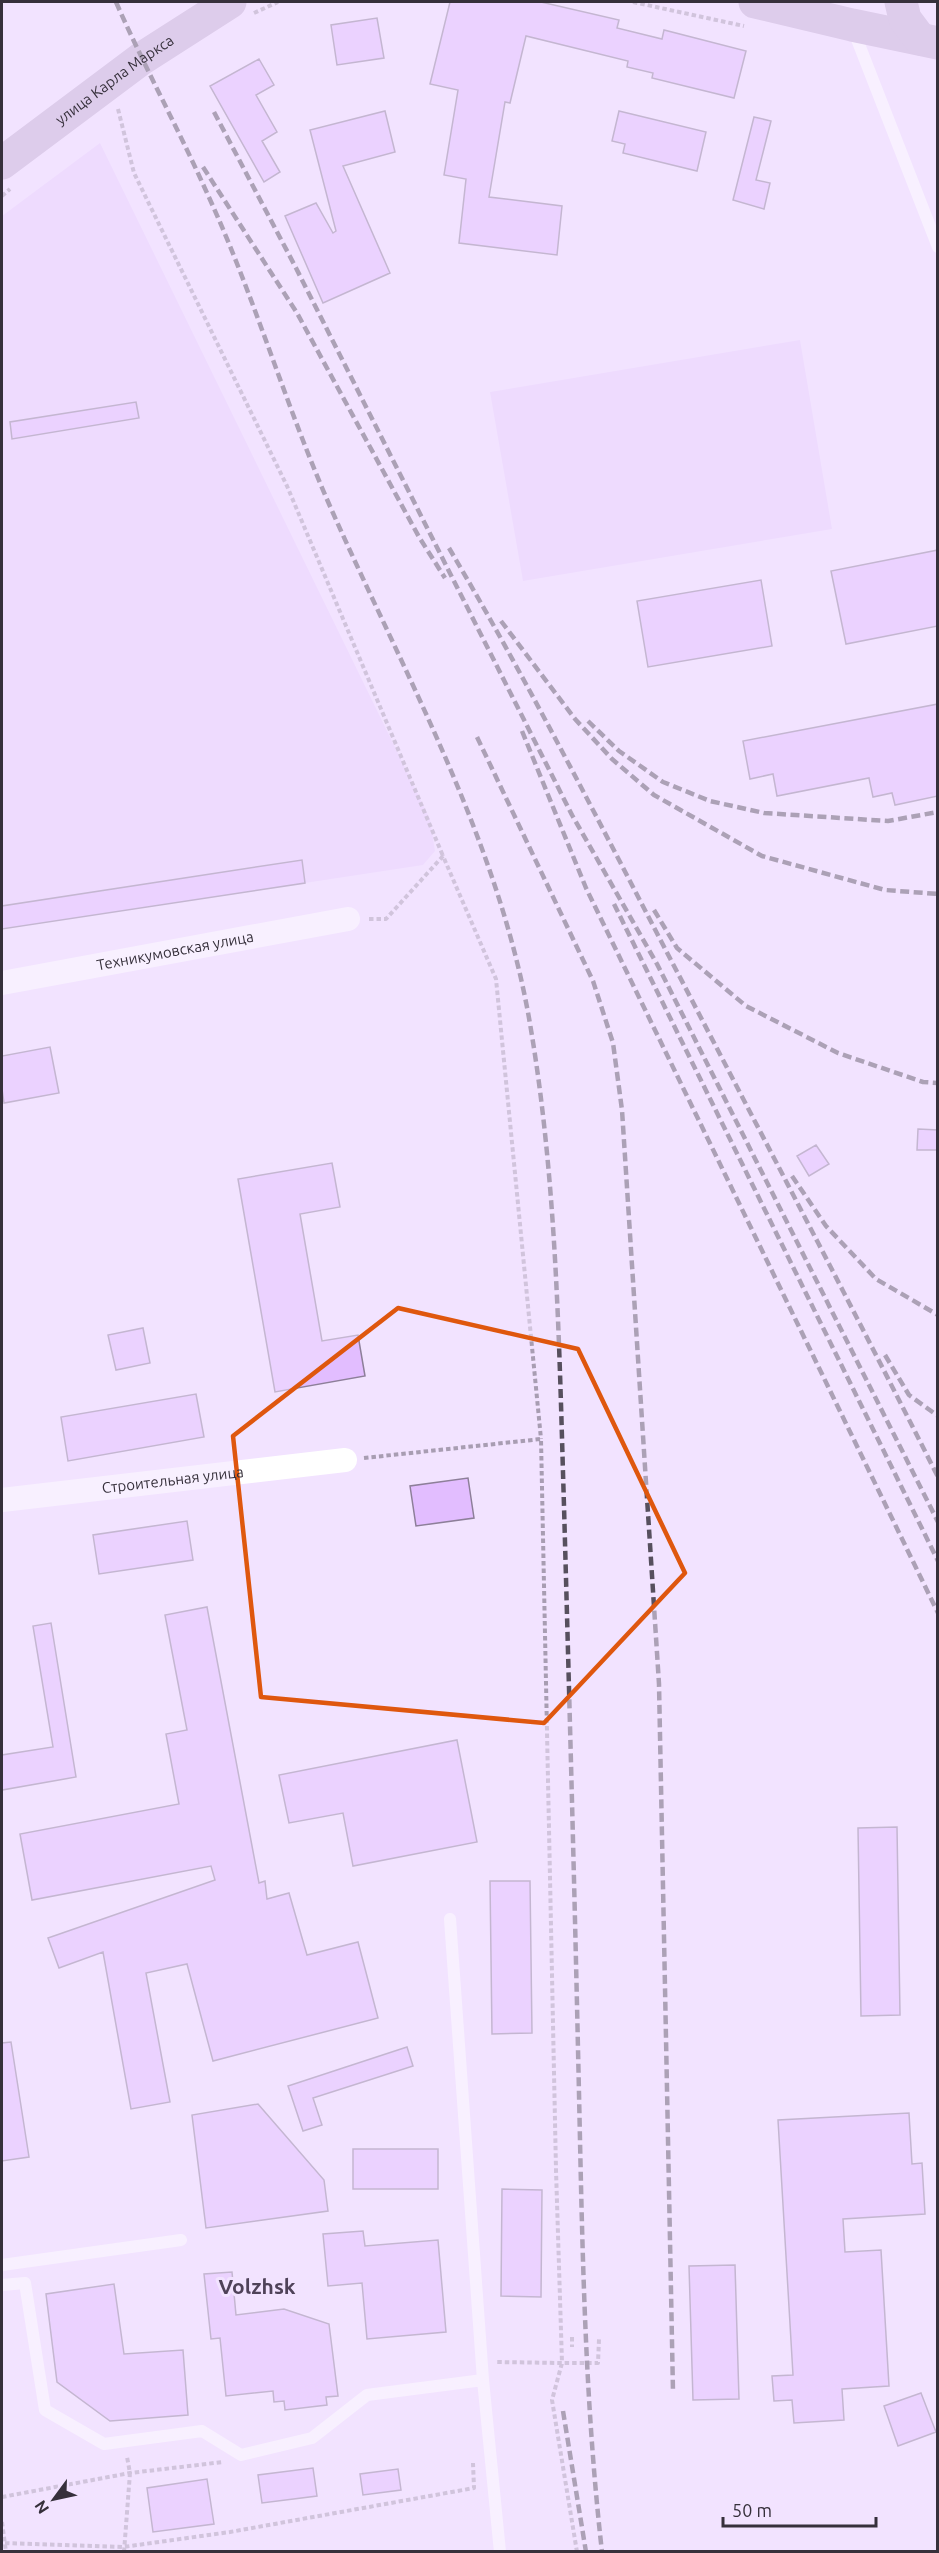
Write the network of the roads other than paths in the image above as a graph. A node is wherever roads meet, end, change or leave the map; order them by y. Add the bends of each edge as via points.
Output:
1 (230, 2) edge
2 (755, 2) edge
3 (880, 2) edge
4 (902, 2) edge
5 (847, 13) edge
6 (929, 41) edge
7 (2, 163) edge
8 (938, 247) edge
9 (345, 919) road end
10 (2, 982) edge
11 (345, 1460) road end
12 (2, 1500) edge
13 (450, 1919) dead end
14 (180, 2240) dead end
15 (2, 2265) edge
16 (2, 2285) edge
17 (483, 2380) junction
18 (500, 2552) edge

1 - 7 main road, улица Карла Маркса via 141,58
2 - 5 main road
3 - 5 main road
4 - 6 main road via 905,19
5 - 6 main road
5 - 8 lane
9 - 10 street, Техникумовская улица
11 - 12 street, Строительная улица
13 - 17 lane
14 - 15 lane
16 - 17 lane via 25,2283 45,2410 104,2444 202,2431 241,2455 312,2438 367,2395
17 - 18 lane

